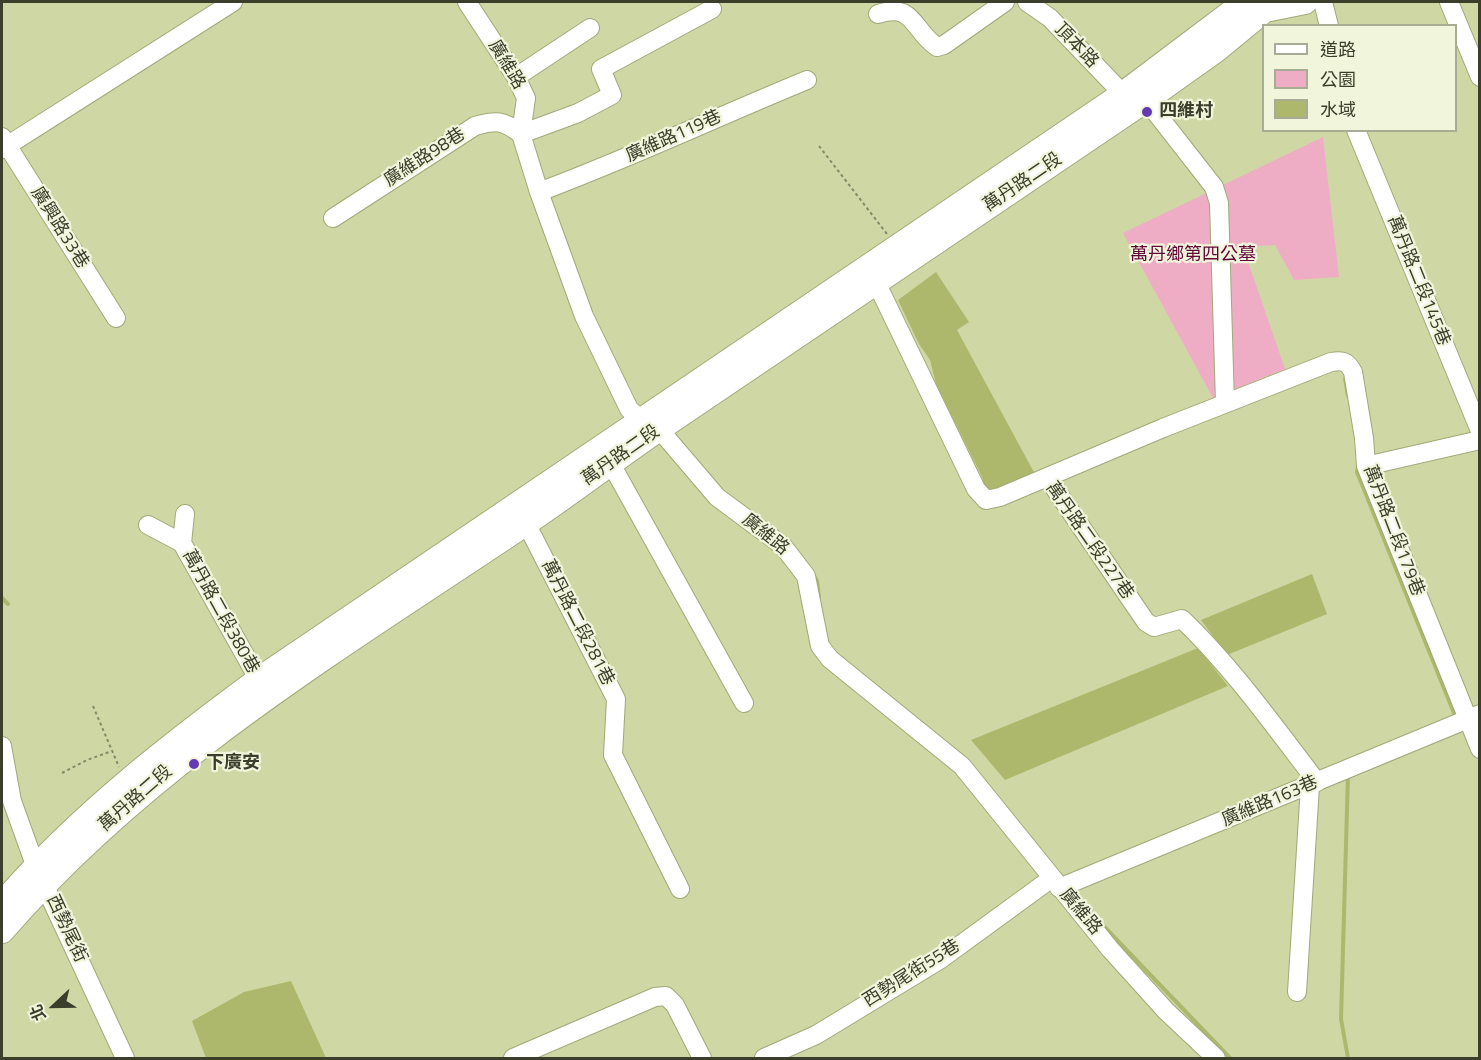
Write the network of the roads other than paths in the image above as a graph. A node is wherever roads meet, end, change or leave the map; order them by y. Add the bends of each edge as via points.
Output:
1 (233, 2) edge
2 (467, 2) edge
3 (1005, 2) edge
4 (1028, 2) edge
5 (1305, 2) edge
6 (1323, 2) edge
7 (1449, 2) edge
8 (1256, 4) edge
9 (712, 9) dead end
10 (878, 14) dead end
11 (1328, 24) edge
12 (590, 28) dead end
13 (516, 77) junction
14 (1479, 77) edge
15 (807, 80) dead end
16 (1135, 97) junction
17 (1357, 132) edge
18 (521, 134) junction
19 (3, 144) edge
20 (539, 192) junction
21 (333, 218) dead end
22 (876, 282) junction
23 (116, 318) dead end
24 (1225, 404) junction
25 (650, 425) junction
26 (1479, 430) edge
27 (1479, 440) edge
28 (607, 455) junction
29 (1366, 466) junction
30 (1047, 477) junction
31 (185, 514) dead end
32 (526, 524) junction
33 (148, 525) dead end
34 (182, 543) junction
35 (264, 688) junction
36 (744, 702) dead end
37 (1473, 717) edge
38 (2, 746) edge
39 (1479, 749) edge
40 (1313, 784) junction
41 (7, 804) edge
42 (39, 874) junction
43 (1056, 883) junction
44 (680, 889) dead end
45 (2, 904) edge
46 (2, 931) edge
47 (1297, 992) dead end
48 (125, 1059) edge
49 (513, 1059) edge
50 (702, 1059) edge
51 (764, 1059) edge
52 (1216, 1059) edge

1 - 19 street
2 - 13 street, 廣維路
3 - 10 street via 937,47 905,12 893,9
4 - 16 street, 頂本路
5 - 8 main road, 萬丹路二段
6 - 11 street
7 - 14 street
8 - 16 main road, 萬丹路二段 via 1215,51
9 - 18 street via 601,69 612,95 578,113
12 - 13 street
13 - 18 street, 廣維路 via 526,98
15 - 20 street, 廣維路119巷
16 - 22 main road, 萬丹路二段
16 - 24 street via 1214,188 1219,203
16 - 25 main road, 萬丹路二段 via 897,246
17 - 26 street, 萬丹路二段145巷
18 - 20 street, 廣維路
18 - 21 street, 廣維路98巷 via 494,121 475,126
19 - 23 street, 廣興路33巷
20 - 25 street, 廣維路 via 589,326 628,409
22 - 25 main road, 萬丹路二段
22 - 30 street, 萬丹路二段227巷 via 976,489 986,500
24 - 29 street, 萬丹路二段179巷 via 1331,362 1348,363 1353,372
24 - 30 street, 萬丹路二段179巷
25 - 28 main road, 萬丹路二段
25 - 43 street, 廣維路 via 717,497 783,546 795,560 806,576 820,646 830,659 962,766
27 - 29 street
28 - 32 main road, 萬丹路二段
28 - 35 main road, 萬丹路二段
28 - 36 street
29 - 37 street, 萬丹路二段179巷
30 - 40 street, 萬丹路二段227巷 via 1146,622 1154,627 1182,619 1202,638 1261,708
31 - 34 street
32 - 35 main road, 萬丹路二段
32 - 44 street, 萬丹路二段281巷 via 615,699 613,755
33 - 34 street
34 - 35 street, 萬丹路二段380巷
35 - 42 main road, 萬丹路二段
35 - 42 main road, 萬丹路二段 via 170,744 126,783
37 - 39 street, 萬丹路二段179巷
37 - 40 street, 廣維路163巷
38 - 41 street, 西勢尾街
40 - 43 street, 廣維路163巷
40 - 47 street
41 - 42 street, 西勢尾街
42 - 45 main road, 萬丹路二段
42 - 46 main road, 萬丹路二段
42 - 48 street, 西勢尾街
43 - 51 street, 西勢尾街55巷 via 816,1035
43 - 52 street, 廣維路 via 1166,1011
49 - 50 street via 655,997 666,996 675,1005

